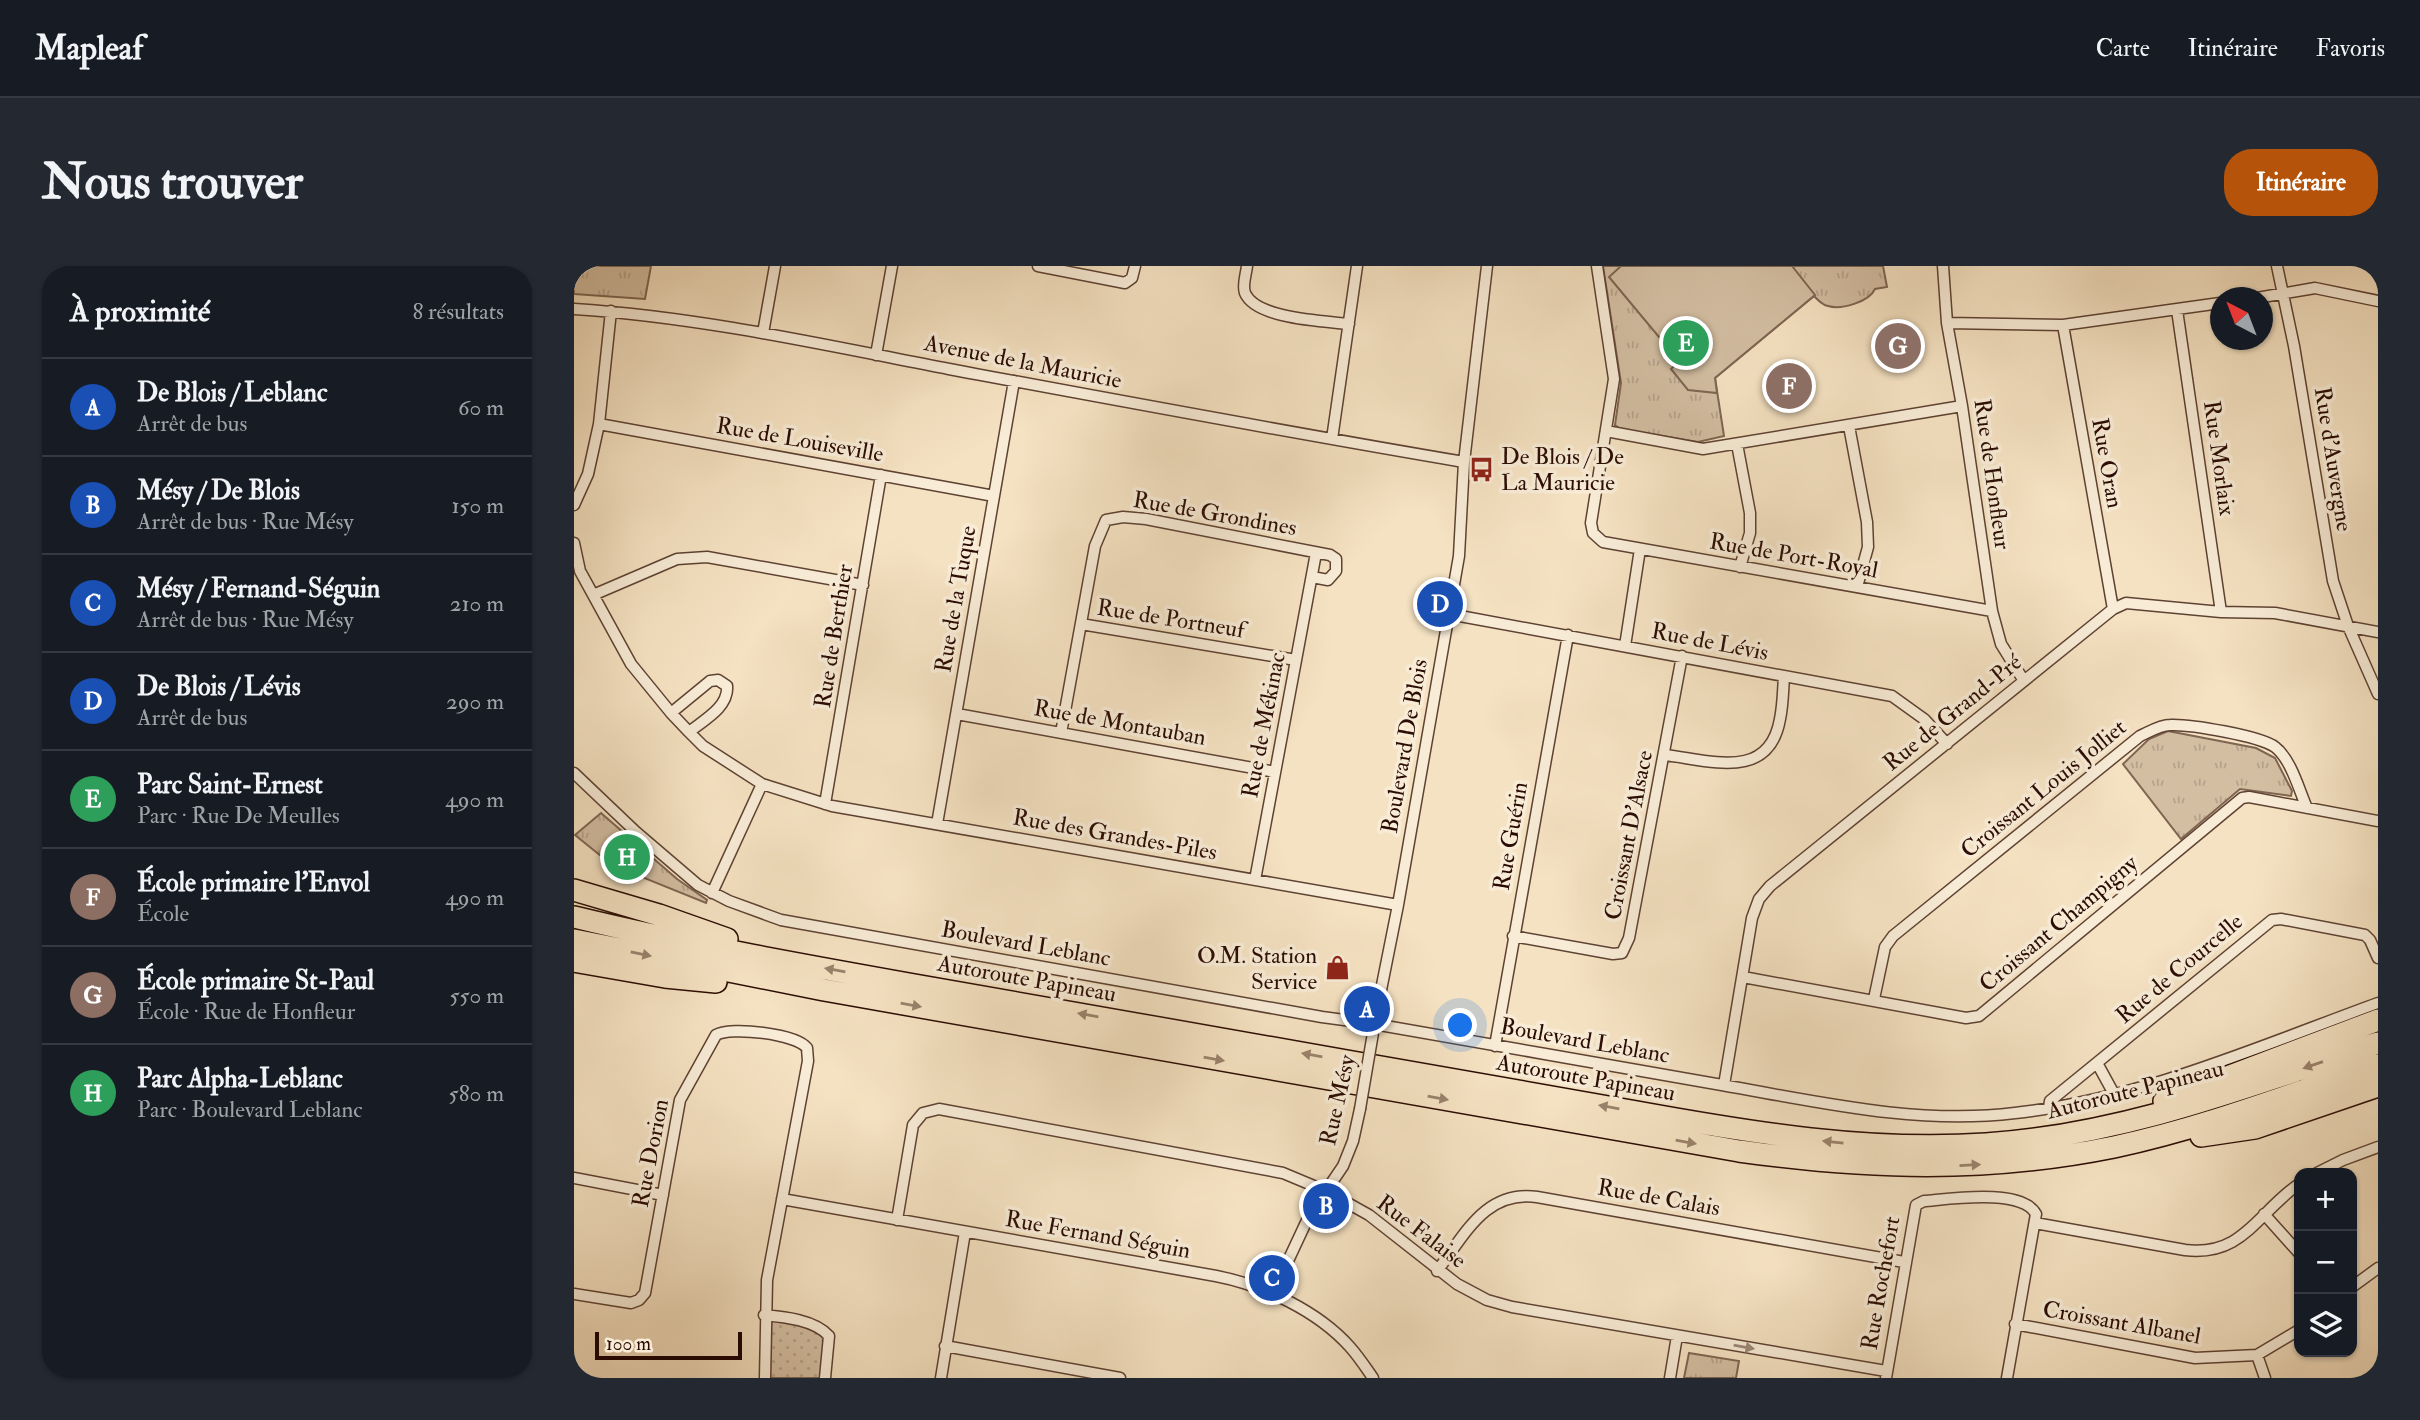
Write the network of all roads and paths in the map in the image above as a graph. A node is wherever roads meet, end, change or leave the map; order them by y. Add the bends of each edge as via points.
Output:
1 (775, 266) edge
2 (892, 266) edge
3 (1038, 266) edge
4 (1135, 266) edge
5 (1247, 266) edge
6 (1357, 266) edge
7 (1487, 266) edge
8 (1597, 266) edge
9 (1943, 266) edge
10 (2277, 266) edge
11 (2282, 294) junction
12 (2273, 295) edge
13 (2378, 301) edge
14 (2210, 305) edge
15 (574, 309) edge
16 (2177, 310) junction
17 (611, 311) junction
18 (1947, 323) junction
19 (1349, 324) junction
20 (2063, 326) junction
21 (763, 333) junction
22 (876, 355) junction
23 (1014, 381) junction
24 (1962, 405) junction
25 (599, 424) junction
26 (1849, 426) junction
27 (1606, 431) junction
28 (1332, 439) junction
29 (1737, 444) junction
30 (1464, 462) junction
31 (881, 475) junction
32 (994, 496) junction
33 (574, 505) edge
34 (574, 543) edge
35 (1640, 549) junction
36 (1316, 552) junction
37 (1741, 567) junction
38 (1312, 578) junction
39 (863, 585) junction
40 (1857, 587) junction
41 (593, 595) junction
42 (2113, 609) junction
43 (1992, 611) junction
44 (2221, 612) junction
45 (1449, 614) junction
46 (1081, 624) junction
47 (2348, 626) junction
48 (2378, 632) edge
49 (1568, 635) junction
50 (1625, 646) junction
51 (1682, 656) junction
52 (1296, 660) junction
53 (1784, 676) junction
54 (2024, 681) junction
55 (2378, 694) edge
56 (671, 713) junction
57 (957, 714) junction
58 (689, 732) junction
59 (1061, 733) junction
60 (1947, 744) junction
61 (1665, 755) junction
62 (574, 772) edge
63 (1275, 772) junction
64 (762, 784) junction
65 (825, 804) junction
66 (2307, 808) junction
67 (2378, 821) edge
68 (937, 824) junction
69 (1255, 880) junction
70 (574, 890) edge
71 (712, 893) junction
72 (1398, 905) junction
73 (574, 917) edge
74 (1513, 936) junction
75 (574, 940) edge
76 (2375, 942) edge
77 (2378, 958) edge
78 (574, 961) edge
79 (799, 964) junction
80 (1743, 977) junction
81 (844, 993) junction
82 (1874, 999) junction
83 (2378, 1003) edge
84 (2378, 1020) edge
85 (1373, 1028) junction
86 (2378, 1043) edge
87 (1495, 1045) junction
88 (2097, 1063) junction
89 (2378, 1065) edge
90 (1724, 1086) junction
91 (2378, 1086) edge
92 (2114, 1094) junction
93 (2049, 1108) junction
94 (2095, 1140) junction
95 (2378, 1147) edge
96 (2327, 1168) edge
97 (574, 1178) edge
98 (2294, 1188) edge
99 (1326, 1191) junction
100 (663, 1195) junction
101 (782, 1199) junction
102 (2264, 1214) junction
103 (897, 1220) junction
104 (2035, 1223) junction
105 (965, 1232) junction
106 (2294, 1247) edge
107 (1904, 1262) junction
108 (2378, 1268) edge
109 (1437, 1271) junction
110 (2357, 1283) edge
111 (1273, 1293) junction
112 (574, 1294) edge
113 (764, 1315) junction
114 (2015, 1324) junction
115 (2294, 1333) edge
116 (1677, 1336) junction
117 (945, 1346) junction
118 (2257, 1355) junction
119 (1057, 1366) junction
120 (1886, 1375) edge
121 (765, 1378) edge
122 (825, 1378) edge
123 (941, 1378) edge
124 (1055, 1378) edge
125 (1120, 1378) edge
126 (1373, 1378) edge
127 (1670, 1378) edge
128 (2007, 1378) edge
129 (2265, 1378) edge

1 - 21 street
2 - 22 street
3 - 4 street via 1125,283
5 - 19 street via 1246,296 1258,308
6 - 19 street
7 - 30 street, Boulevard De Blois
8 - 27 street via 1614,379
9 - 18 street, Rue de Honfleur
10 - 11 street, Rue d'Auvergne
11 - 12 street
11 - 13 street via 2315,288
11 - 47 street, Rue d'Auvergne via 2333,581
14 - 16 street
15 - 17 street, Avenue de la Mauricie
16 - 20 street
16 - 44 street, Rue Morlaix
17 - 21 street, Avenue de la Mauricie
17 - 25 street
18 - 20 street
18 - 24 street, Rue de Honfleur
19 - 28 street
20 - 42 street, Rue Oran
21 - 22 street, Avenue de la Mauricie
22 - 23 street, Avenue de la Mauricie
23 - 28 street, Avenue de la Mauricie
23 - 32 street, Rue de la Tuque
24 - 26 street
24 - 43 street, Rue de Honfleur
25 - 31 street, Rue de Louiseville
25 - 33 street via 588,474
26 - 29 street
26 - 40 street via 1867,522 1868,547
27 - 29 street via 1703,449
27 - 35 street, Rue de Port-Royal via 1593,533 1603,542
28 - 30 street, Avenue de la Mauricie
29 - 37 street via 1751,513
30 - 45 street, Boulevard De Blois via 1459,556
31 - 32 street, Rue de Louiseville
31 - 39 street, Rue de Berthier
32 - 57 street, Rue de la Tuque
34 - 41 street, Rue des Grandes-Piles via 580,571
35 - 37 street, Rue de Port-Royal
35 - 50 street
36 - 38 street, Rue de Mékinac
36 - 38 street via 1336,559 1336,571 1328,579
36 - 46 street, Rue de Grondines via 1146,519 1106,520 1095,546
37 - 40 street, Rue de Port-Royal
38 - 52 street, Rue de Mékinac
39 - 41 street via 707,556 677,559
39 - 65 street, Rue de Berthier
40 - 43 street, Rue de Port-Royal
41 - 56 street, Rue des Grandes-Piles via 631,664
42 - 44 street via 2126,603
42 - 54 street, Rue de Grand-Pré
43 - 54 street, Rue de Honfleur via 2001,644
44 - 47 street via 2275,613
45 - 49 street, Rue de Lévis
45 - 72 street, Boulevard De Blois
46 - 52 street, Rue de Portneuf
46 - 59 street
47 - 48 street
47 - 55 street, Rue d'Auvergne
49 - 50 street, Rue de Lévis
49 - 74 street, Rue Guérin
50 - 51 street, Rue de Lévis
51 - 53 street, Rue de Lévis
51 - 61 street, Croissant D'Alsace
52 - 63 street, Rue de Mékinac
53 - 60 street, Rue de Lévis via 1892,696 1924,719
53 - 61 street via 1780,721 1774,740 1762,754 1735,764
54 - 60 street, Rue de Grand-Pré
56 - 58 street, Rue des Grandes-Piles
56 - 58 street via 710,681 727,686 720,707
57 - 59 street, Rue de Montauban
57 - 68 street, Rue de la Tuque
58 - 64 street, Rue des Grandes-Piles
59 - 63 street, Rue de Montauban
60 - 80 street, Rue de Grand-Pré via 1770,886 1752,918
61 - 74 street, Croissant D'Alsace via 1629,939 1622,953
62 - 71 street, Boulevard Leblanc via 636,832
63 - 69 street, Rue de Mékinac
64 - 65 street, Rue des Grandes-Piles
64 - 71 street
65 - 68 street, Rue des Grandes-Piles
66 - 67 street, Croissant Champigny
66 - 82 street, Croissant Champigny via 2242,799 1979,1016 1966,1018
66 - 82 street, Croissant Louis Jolliet via 2276,747 2196,726 2167,724 2140,736 1893,936 1885,947
68 - 69 street, Rue des Grandes-Piles
69 - 72 street, Rue des Grandes-Piles
70 - 79 highway
71 - 85 street, Boulevard Leblanc via 765,915 813,926
72 - 85 street, Boulevard De Blois
73 - 79 highway, Autoroute Papineau
74 - 87 street, Rue Guérin
75 -> 81 highway, Autoroute Papineau
76 - 77 street, Rue de Courcelle
76 - 88 street, Rue de Courcelle via 2361,933 2272,920
78 - 81 highway via 665,977
94 -> 79 highway, Autoroute Papineau via 1942,1146 1794,1138
80 - 82 street, Croissant Champigny
80 - 90 street, Rue de Grand-Pré
81 -> 94 highway, Autoroute Papineau via 1803,1160 1881,1166 1975,1165 2037,1159
83 - 92 street, Boulevard Leblanc via 2175,1077
84 - 94 highway via 2234,1073
85 - 87 street, Boulevard Leblanc
85 - 99 street, Rue Mésy, bridge via 1347,1156
86 -> 94 highway, Autoroute Papineau
87 - 90 street, Boulevard Leblanc
88 - 92 street
88 - 93 street, Rue de Courcelle via 2050,1101
89 - 94 highway, Autoroute Papineau via 2208,1122
90 - 93 street, Boulevard Leblanc via 1914,1115 1980,1116
91 - 94 highway via 2255,1128
92 - 93 street, Boulevard Leblanc
95 - 96 street
97 - 100 street
98 - 102 street
99 - 103 street, Rue Falaise via 1264,1168 934,1109 913,1125
99 - 109 street, Rue Falaise via 1379,1222
99 - 111 street, Rue Mésy via 1309,1216
100 - 101 street, Rue Dorion via 683,1093 713,1040 720,1032 732,1030 793,1039 807,1048
100 - 112 street, Rue Dorion via 642,1297 626,1303
101 - 103 street, Rue Fernand Séguin
101 - 113 street
102 - 104 street via 2236,1241 2204,1252
102 - 106 street
103 - 105 street, Rue Fernand Séguin
104 - 107 street, Rue Rochefort via 2031,1207 1998,1198 1922,1201 1914,1208
104 - 114 street
105 - 111 street, Rue Fernand Séguin via 1216,1276
105 - 117 street
107 - 109 street, Rue de Calais via 1520,1196 1488,1208
107 - 120 street, Rue Rochefort
108 - 110 street
109 - 116 street, Rue Falaise via 1468,1291 1512,1307
111 - 126 street, Rue Fernand Séguin via 1350,1346
113 - 121 street
113 - 122 street via 822,1328 829,1336
114 - 118 street, Croissant Albanel via 2195,1359
114 - 128 street
115 - 118 street, Croissant Albanel
116 -> 120 street, Rue Falaise
116 - 127 street
117 - 119 street
117 - 123 street
118 - 129 street
119 - 124 street
119 - 125 street

